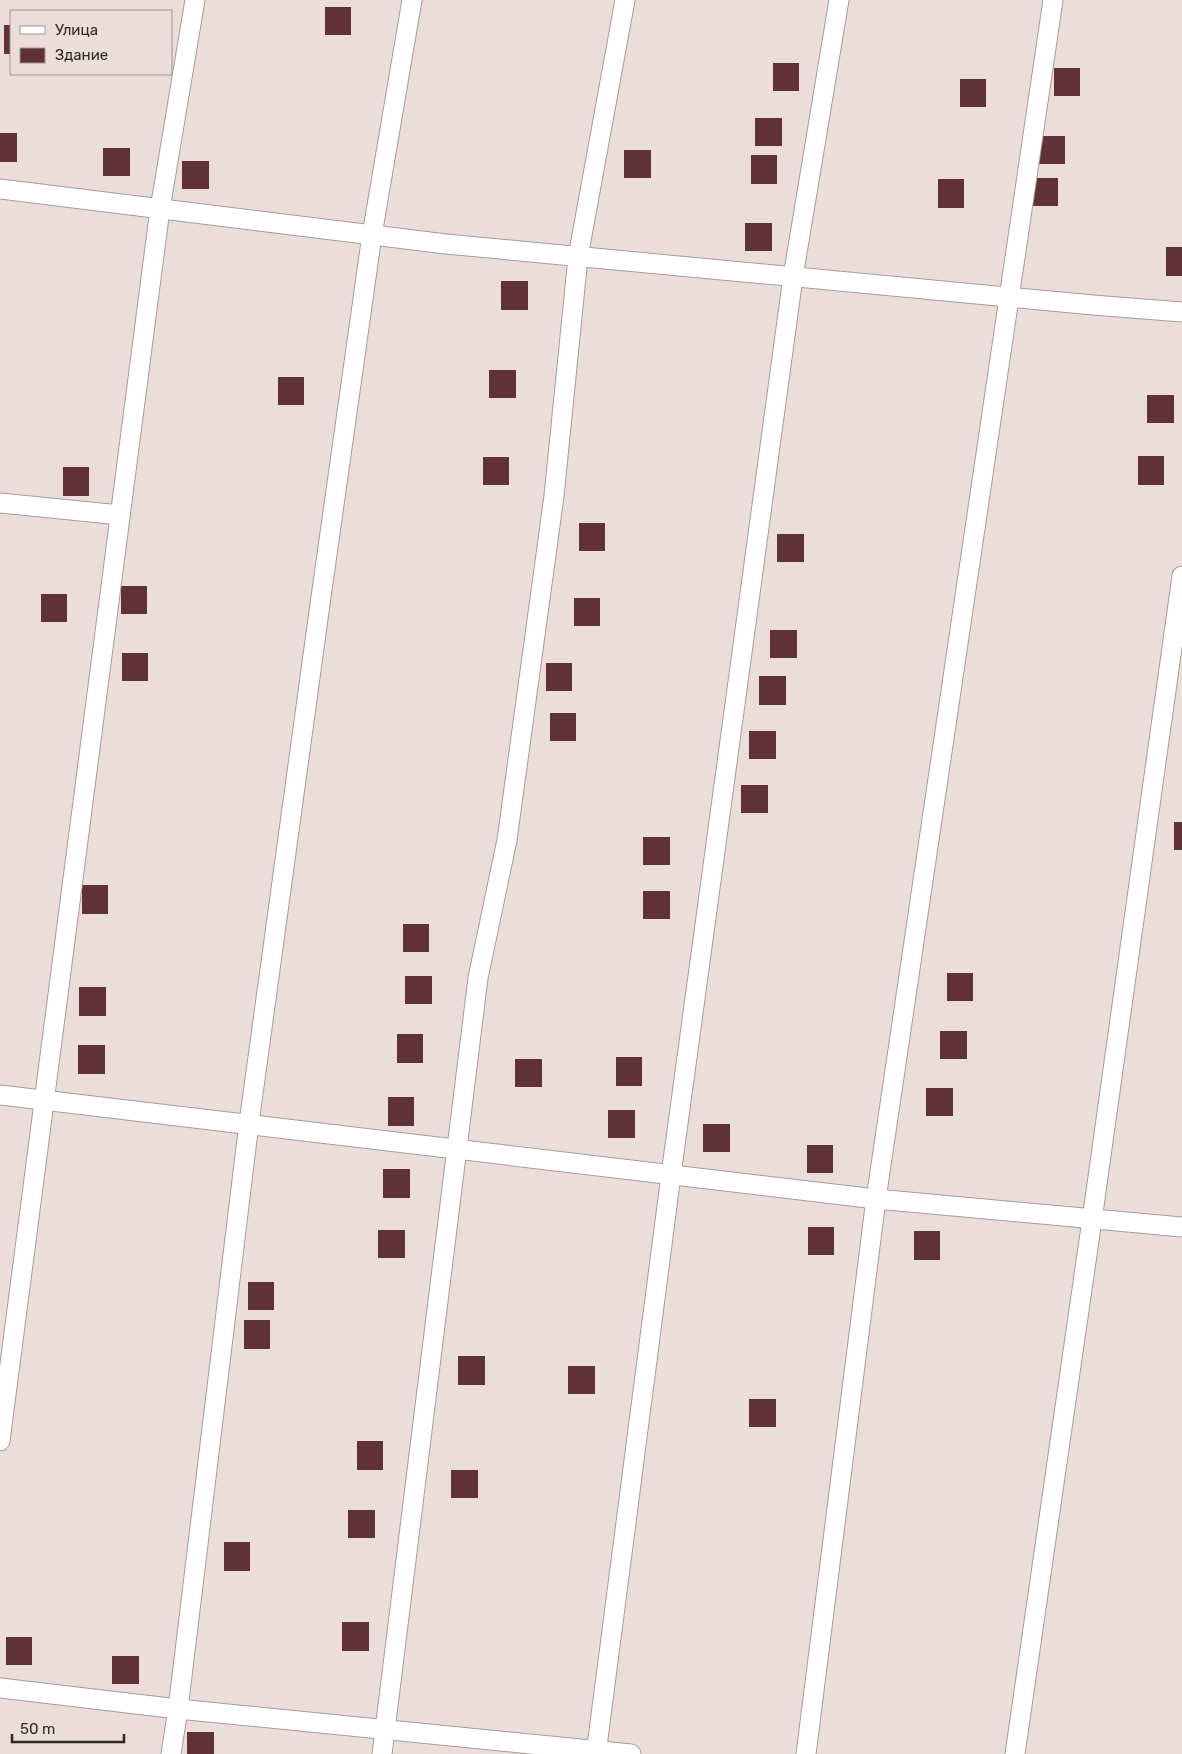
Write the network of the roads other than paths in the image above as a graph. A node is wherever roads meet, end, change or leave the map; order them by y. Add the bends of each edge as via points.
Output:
1 (195, 0) edge
2 (412, 0) edge
3 (625, 0) edge
4 (839, 0) edge
5 (1053, 0) edge
6 (0, 188) edge
7 (160, 208) junction
8 (372, 235) junction
9 (578, 257) junction
10 (793, 277) junction
11 (1009, 297) junction
12 (1182, 312) edge
13 (0, 502) edge
14 (120, 515) junction
15 (1182, 576) edge
16 (0, 1095) edge
17 (45, 1099) junction
18 (249, 1123) junction
19 (457, 1150) junction
20 (671, 1175) junction
21 (876, 1199) junction
22 (1092, 1220) junction
23 (1182, 1227) edge
24 (0, 1441) edge
25 (0, 1688) edge
26 (178, 1709) junction
27 (385, 1730) junction
28 (596, 1752) edge
29 (170, 1754) edge
30 (382, 1754) edge
31 (631, 1754) edge
32 (806, 1754) edge
33 (1015, 1754) edge

1 - 7 street
2 - 8 street
3 - 9 street
4 - 10 street
5 - 11 street
6 - 7 street
7 - 8 street
7 - 14 street
8 - 9 street
8 - 18 street
9 - 10 street
9 - 19 street via 554,496 507,840 478,978
10 - 11 street
10 - 20 street
11 - 12 street
11 - 21 street
13 - 14 street
14 - 17 street
15 - 22 street
16 - 17 street
17 - 18 street
17 - 24 street
18 - 19 street
18 - 26 street
19 - 20 street
19 - 27 street
20 - 21 street
20 - 28 street
21 - 22 street
21 - 32 street
22 - 23 street
22 - 33 street
25 - 26 street
26 - 27 street
26 - 29 street
27 - 28 street
27 - 30 street
28 - 31 street

